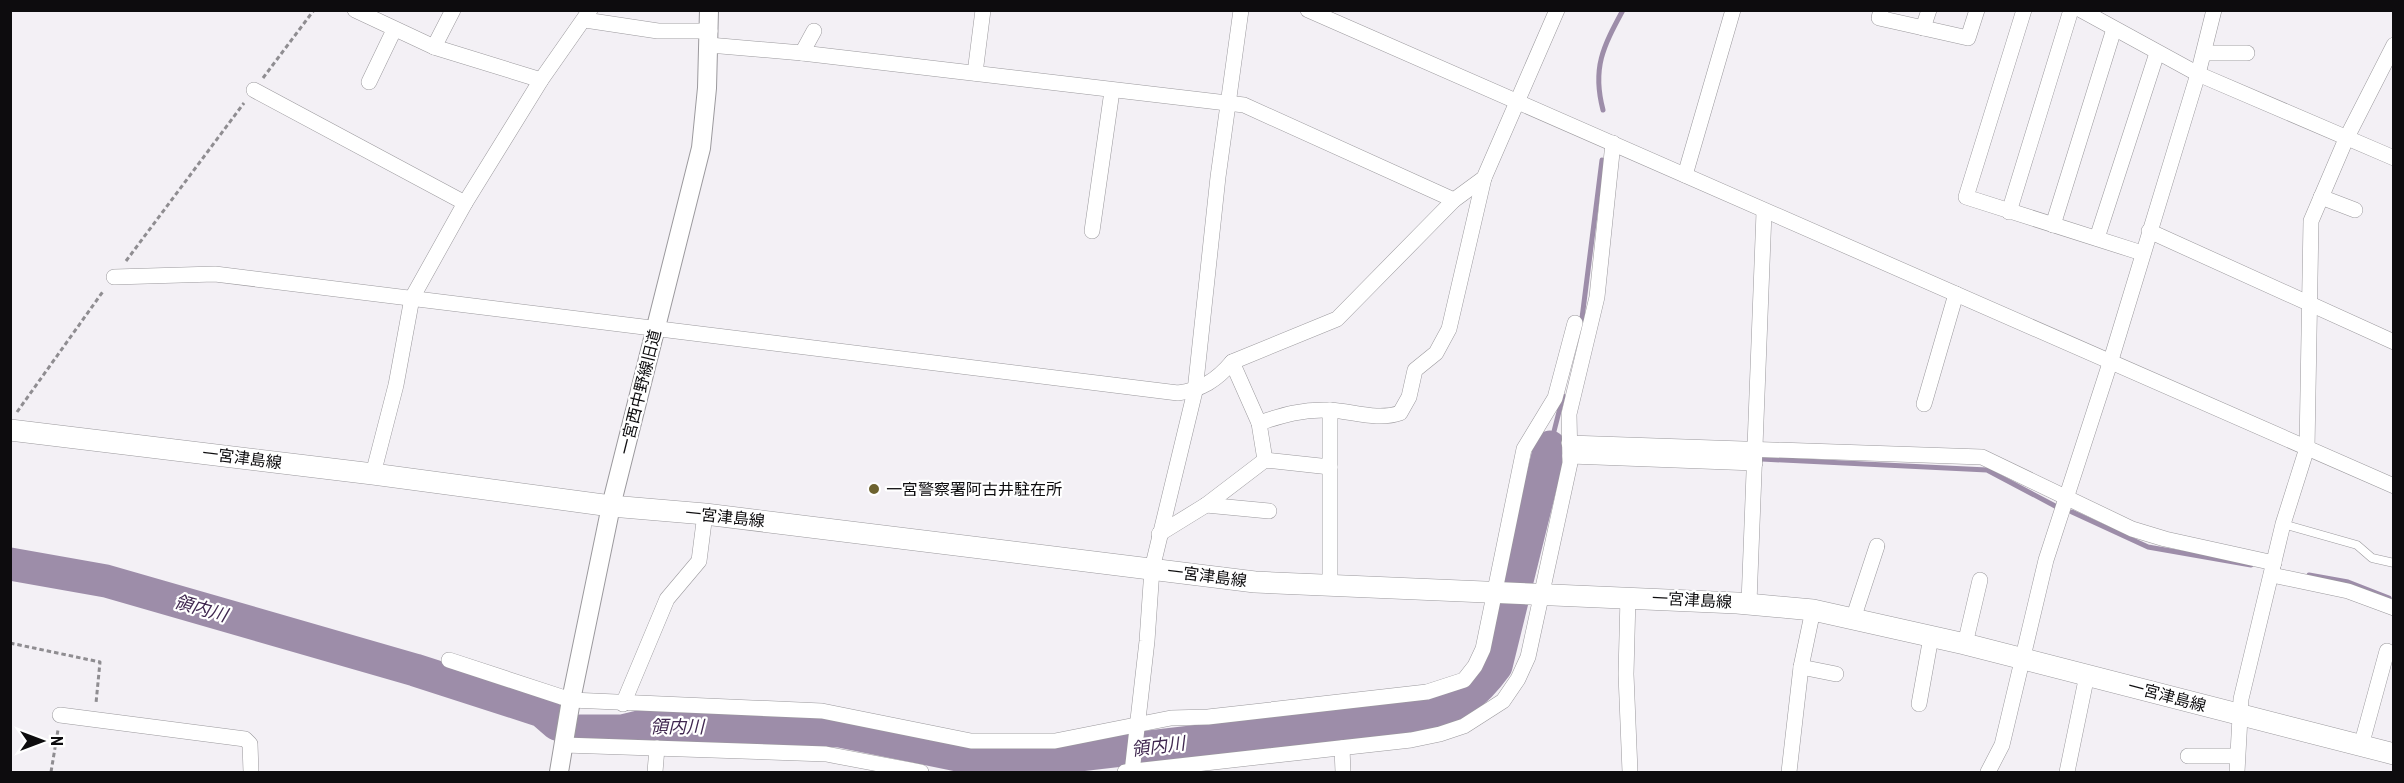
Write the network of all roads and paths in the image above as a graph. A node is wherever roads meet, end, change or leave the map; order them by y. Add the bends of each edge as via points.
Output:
1 (314, 10) edge
2 (355, 10) edge
3 (453, 10) edge
4 (709, 10) edge
5 (983, 10) edge
6 (1241, 10) edge
7 (1308, 10) edge
8 (1557, 10) edge
9 (1733, 10) edge
10 (1881, 10) edge
11 (1929, 10) edge
12 (1977, 10) edge
13 (2024, 10) edge
14 (2071, 10) edge
15 (2081, 10) edge
16 (2214, 10) edge
17 (587, 15) edge
18 (1923, 28) junction
19 (2114, 29) junction
20 (394, 30) junction
21 (814, 31) dead end
22 (709, 38) junction
23 (2394, 45) edge
24 (434, 47) junction
25 (802, 53) junction
26 (2157, 53) junction
27 (2204, 53) junction
28 (2247, 53) dead end
29 (975, 73) junction
30 (2198, 74) junction
31 (541, 80) junction
32 (369, 82) dead end
33 (254, 90) junction
34 (1112, 91) junction
35 (1517, 101) junction
36 (1227, 104) junction
37 (2346, 139) junction
38 (1613, 143) junction
39 (2394, 158) edge
40 (1685, 175) junction
41 (1484, 178) junction
42 (2321, 197) junction
43 (1454, 200) junction
44 (465, 203) junction
45 (2355, 210) dead end
46 (1764, 212) junction
47 (2009, 212) junction
48 (2053, 225) junction
49 (1092, 231) dead end
50 (2149, 231) junction
51 (2097, 237) junction
52 (2142, 253) junction
53 (114, 277) junction
54 (1956, 294) junction
55 (412, 298) junction
56 (2311, 304) junction
57 (1575, 323) dead end
58 (656, 330) junction
59 (2394, 342) edge
60 (2112, 360) junction
61 (1232, 362) junction
62 (1195, 391) junction
63 (1924, 404) dead end
64 (1330, 410) junction
65 (10, 421) edge
66 (1259, 423) junction
67 (10, 430) edge
68 (2307, 448) junction
69 (1569, 449) junction
70 (1755, 456) junction
71 (1265, 460) junction
72 (1330, 467) junction
73 (373, 474) junction
74 (2394, 486) edge
75 (2066, 498) junction
76 (1206, 505) junction
77 (611, 506) junction
78 (1269, 511) dead end
79 (705, 514) junction
80 (2283, 524) junction
81 (1160, 534) junction
82 (1877, 546) dead end
83 (2394, 563) edge
84 (1152, 569) junction
85 (2273, 569) junction
86 (1980, 580) dead end
87 (1330, 585) junction
88 (1495, 592) junction
89 (1542, 595) junction
90 (1628, 597) junction
91 (1749, 603) junction
92 (2394, 608) edge
93 (1813, 610) junction
94 (1853, 619) junction
95 (1931, 637) junction
96 (10, 643) edge
97 (1965, 644) junction
98 (2387, 651) dead end
99 (2021, 659) junction
100 (449, 660) dead end
101 (1802, 667) junction
102 (1836, 674) dead end
103 (2087, 675) junction
104 (571, 700) junction
105 (623, 704) junction
106 (1919, 704) dead end
107 (60, 715) joint
108 (2239, 715) junction
109 (94, 720) junction
110 (1137, 726) junction
111 (564, 745) junction
112 (2361, 746) junction
113 (657, 748) junction
114 (1342, 748) junction
115 (2394, 754) edge
116 (2188, 756) dead end
117 (2237, 756) junction
118 (51, 772) edge
119 (251, 772) edge
120 (559, 772) edge
121 (655, 772) edge
122 (921, 772) edge
123 (1130, 772) edge
124 (1343, 772) edge
125 (1630, 772) edge
126 (1789, 772) edge
127 (1988, 772) edge
128 (2067, 772) edge
129 (2237, 772) edge

1 - 33 path
2 - 20 street
3 - 24 street
4 - 22 street, 一宮西中野線旧道
5 - 29 street
6 - 36 street
7 - 35 street
8 - 35 street
9 - 40 street
10 - 18 street via 1879,18
11 - 18 street
12 - 18 street via 1968,38
13 - 47 street via 1966,197
14 - 47 street
15 - 19 street
16 - 27 street
17 - 22 street
17 - 31 street
19 - 26 street
19 - 48 street
20 - 24 street
20 - 32 street
21 - 25 street
22 - 25 street
22 - 58 street, 一宮西中野線旧道 via 701,148
23 - 37 street
24 - 31 street
25 - 29 street
26 - 30 street
26 - 51 street
27 - 28 street
27 - 30 street
29 - 34 street
30 - 37 street
30 - 50 street
31 - 44 street
33 - 44 street
33 - 53 path
34 - 36 street
34 - 49 street
35 - 38 street
35 - 41 street
36 - 43 street via 1244,105
36 - 62 street
37 - 39 street
37 - 42 street
38 - 40 street
38 - 69 street via 1597,297 1569,414
40 - 46 street
41 - 43 street
41 - 64 street via 1449,329 1436,352 1415,370 1409,397 1400,413 1389,417
42 - 45 street
42 - 56 street via 2311,220
43 - 61 street via 1337,319
44 - 55 street
46 - 54 street
46 - 70 street
47 - 48 street
48 - 51 street
50 - 52 street
50 - 56 street
51 - 52 street
52 - 60 street
53 - 55 street via 215,274
53 - 65 path
54 - 60 street
54 - 63 street
55 - 58 street
55 - 73 street via 396,385
56 - 59 street
56 - 68 street
57 - 88 street via 1554,398 1524,449
58 - 62 street via 1178,393
58 - 77 street, 一宮西中野線旧道
60 - 68 street
60 - 75 street
61 - 62 street via 1221,375
61 - 66 street
62 - 81 street
64 - 66 street via 1299,410
64 - 72 street
66 - 71 street
67 - 73 main road, 一宮津島線
68 - 74 street
68 - 80 street
69 - 70 street
69 - 89 street
70 - 75 street via 1982,456
70 - 91 street
71 - 72 street
71 - 76 street
72 - 87 street
73 - 77 main road, 一宮津島線
75 - 85 street via 2132,529
75 - 99 street
76 - 78 street
76 - 81 street
77 - 79 main road, 一宮津島線
77 - 104 street, 一宮西中野線旧道
79 - 84 main road, 一宮津島線
79 - 105 street via 699,561 667,599
80 - 83 lane via 2357,545 2372,558
80 - 85 street
81 - 84 street
82 - 94 street
84 - 87 main road, 一宮津島線 via 1255,582
84 - 110 street
85 - 92 street
85 - 108 street
86 - 97 street
87 - 88 main road, 一宮津島線
88 - 89 main road, 一宮津島線
88 - 110 street via 1483,649 1464,680 1427,692 1171,718
89 - 90 main road, 一宮津島線
89 - 114 street via 1528,657 1518,679 1503,701 1485,715 1440,734
90 - 91 main road, 一宮津島線
90 - 125 street
91 - 93 main road, 一宮津島線
93 - 94 main road, 一宮津島線
93 - 101 street
94 - 95 main road, 一宮津島線
95 - 97 main road, 一宮津島線
95 - 106 street
96 - 109 path via 100,662
97 - 99 main road, 一宮津島線
98 - 112 street
99 - 103 main road, 一宮津島線
99 - 127 street via 2002,745
100 - 104 street
101 - 102 street
101 - 126 street
103 - 108 main road, 一宮津島線
103 - 128 street
104 - 105 street
104 - 111 street, 一宮西中野線旧道
105 - 110 street via 822,711 971,741 1056,741
107 - 109 street
107 - 118 path
108 - 112 main road, 一宮津島線
108 - 117 street
109 - 119 street via 245,739 250,744
110 - 123 street
111 - 113 street
111 - 120 street, 一宮西中野線旧道
112 - 115 main road, 一宮津島線
113 - 121 street
113 - 122 street via 826,754
114 - 123 street
114 - 124 street
116 - 117 street
117 - 129 street

